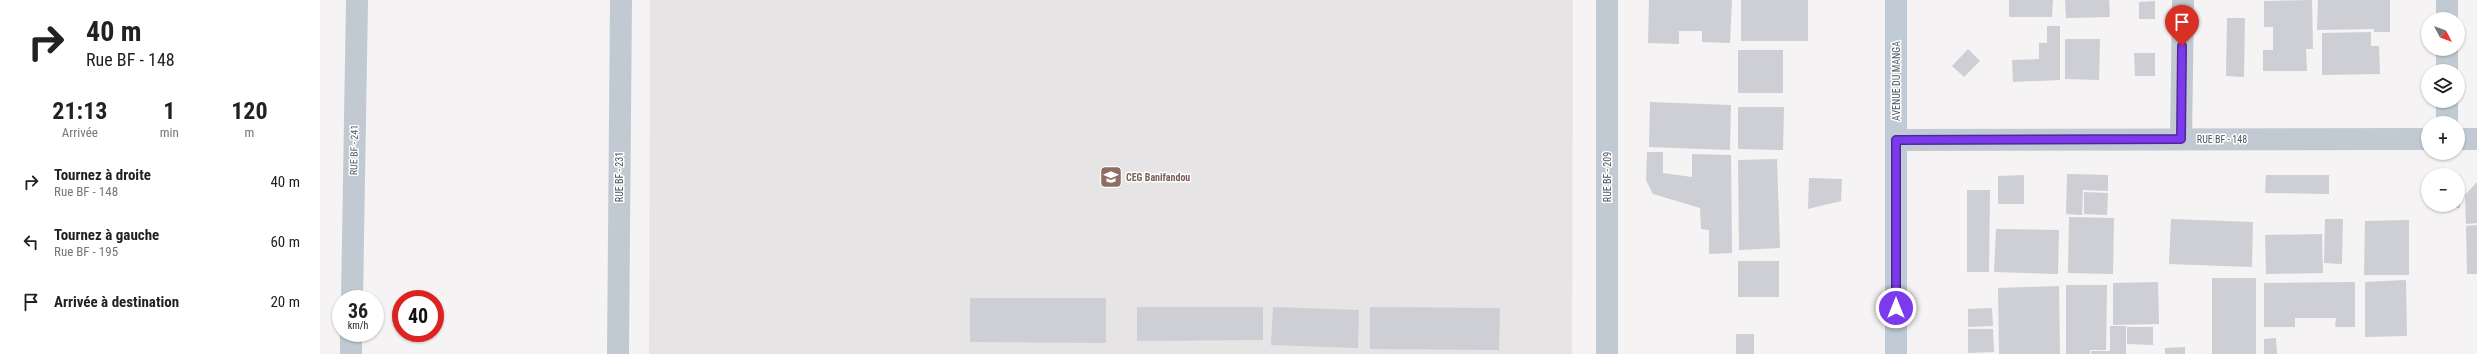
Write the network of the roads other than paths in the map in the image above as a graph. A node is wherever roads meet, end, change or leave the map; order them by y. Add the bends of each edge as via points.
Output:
1 (357, 0) edge
2 (621, 0) edge
3 (1607, 0) edge
4 (1896, 0) edge
5 (2183, 0) edge
6 (2447, 0) edge
7 (2447, 12) edge
8 (2181, 139) junction
9 (2421, 139) edge
10 (2465, 139) edge
11 (1896, 140) junction
12 (2477, 140) edge
13 (352, 290) edge
14 (351, 342) edge
15 (351, 354) edge
16 (618, 354) edge
17 (1606, 354) edge
18 (1896, 354) edge

1 - 13 street, RUE BF - 241
2 - 16 street, RUE BF - 231
3 - 17 street, RUE BF - 209
4 - 11 street, AVENUE DU MANGA
5 - 8 street
6 - 7 street
8 - 9 street, RUE BF - 148
8 - 11 street, RUE BF - 148
10 - 12 street
11 - 18 street, AVENUE DU MANGA
14 - 15 street

